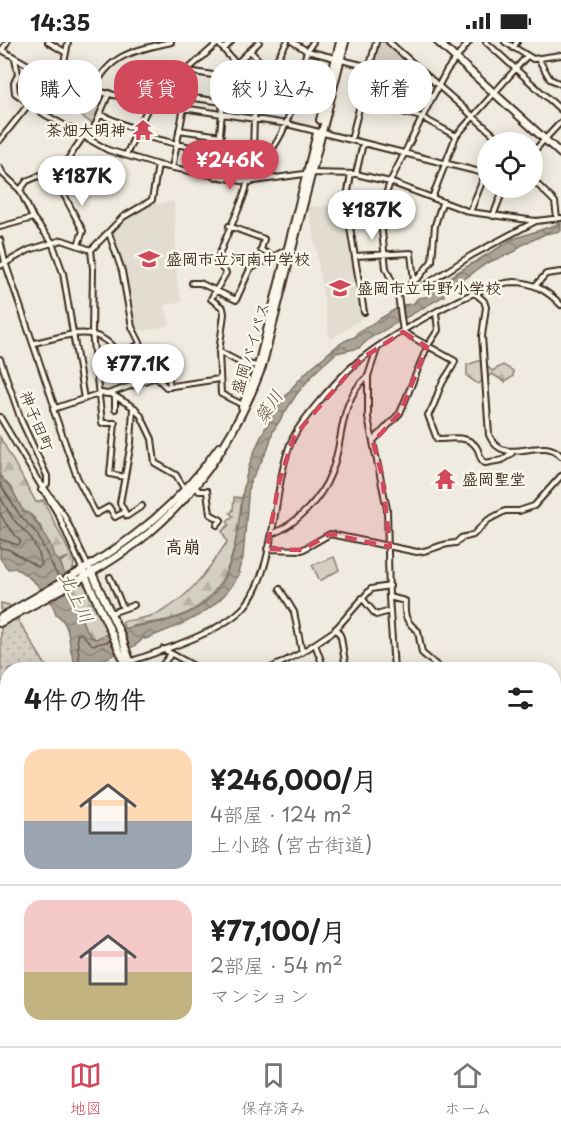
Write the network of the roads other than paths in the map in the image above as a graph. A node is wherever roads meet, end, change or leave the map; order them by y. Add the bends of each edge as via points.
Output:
1 (7, 42) edge
2 (48, 42) edge
3 (68, 42) edge
4 (171, 42) edge
5 (218, 42) edge
6 (231, 42) edge
7 (259, 42) edge
8 (287, 42) edge
9 (293, 42) edge
10 (313, 42) edge
11 (340, 42) edge
12 (345, 42) edge
13 (376, 42) edge
14 (389, 42) edge
15 (438, 42) edge
16 (470, 42) edge
17 (486, 42) edge
18 (505, 42) edge
19 (517, 42) edge
20 (513, 48) junction
21 (224, 49) junction
22 (1, 50) edge
23 (250, 51) junction
24 (307, 51) junction
25 (65, 52) junction
26 (527, 56) junction
27 (561, 56) edge
28 (15, 58) junction
29 (456, 58) junction
30 (338, 59) junction
31 (19, 60) edge
32 (64, 60) edge
33 (233, 60) edge
34 (240, 60) edge
35 (259, 60) edge
36 (276, 60) edge
37 (304, 60) edge
38 (372, 60) edge
39 (539, 60) junction
40 (198, 61) edge
41 (348, 62) edge
42 (336, 65) edge
43 (516, 69) junction
44 (102, 72) edge
45 (18, 74) edge
46 (18, 74) edge
47 (561, 84) edge
48 (439, 85) junction
49 (102, 92) edge
50 (109, 93) junction
51 (494, 93) junction
52 (114, 94) edge
53 (18, 95) edge
54 (433, 96) joint
55 (561, 110) edge
56 (21, 114) edge
57 (44, 114) edge
58 (145, 114) edge
59 (181, 114) edge
60 (222, 114) joint
61 (255, 114) edge
62 (289, 114) edge
63 (323, 114) edge
64 (358, 114) edge
65 (412, 114) edge
66 (101, 115) junction
67 (423, 117) junction
68 (473, 117) junction
69 (254, 119) junction
70 (561, 122) edge
71 (287, 124) junction
72 (179, 130) junction
73 (0, 131) edge
74 (136, 132) junction
75 (319, 132) junction
76 (489, 132) edge
77 (5, 134) junction
78 (221, 136) junction
79 (456, 136) junction
80 (83, 137) junction
81 (545, 139) junction
82 (0, 140) edge
83 (90, 140) junction
84 (351, 140) junction
85 (363, 143) junction
86 (176, 144) junction
87 (406, 153) junction
88 (220, 154) junction
89 (561, 154) edge
90 (126, 155) junction
91 (444, 162) junction
92 (158, 165) junction
93 (0, 168) edge
94 (172, 168) junction
95 (253, 168) junction
96 (51, 170) junction
97 (477, 171) edge
98 (308, 173) junction
99 (353, 174) junction
100 (216, 177) junction
101 (249, 182) junction
102 (390, 182) junction
103 (20, 190) junction
104 (543, 190) edge
105 (477, 195) edge
106 (561, 196) edge
107 (432, 198) junction
108 (500, 198) edge
109 (555, 202) junction
110 (442, 203) junction
111 (470, 212) junction
112 (493, 216) junction
113 (33, 218) junction
114 (559, 218) edge
115 (536, 221) junction
116 (229, 226) junction
117 (0, 227) edge
118 (109, 233) junction
119 (0, 240) edge
120 (52, 242) junction
121 (78, 245) junction
122 (287, 249) junction
123 (91, 250) junction
124 (385, 254) junction
125 (272, 256) junction
126 (355, 256) junction
127 (5, 262) junction
128 (0, 266) edge
129 (561, 272) edge
130 (414, 281) junction
131 (192, 283) dead end
132 (535, 286) junction
133 (408, 287) junction
134 (217, 290) junction
135 (475, 294) junction
136 (398, 298) junction
137 (561, 305) edge
138 (364, 312) dead end
139 (436, 313) junction
140 (403, 332) junction
141 (92, 333) junction
142 (73, 336) junction
143 (34, 343) junction
144 (141, 344) junction
145 (427, 347) junction
146 (377, 348) junction
147 (219, 352) junction
148 (119, 355) junction
149 (0, 359) edge
150 (123, 362) dead end
151 (258, 366) junction
152 (168, 372) dead end
153 (158, 376) junction
154 (368, 376) junction
155 (219, 379) junction
156 (170, 387) junction
157 (101, 393) junction
158 (110, 393) junction
159 (115, 398) junction
160 (84, 399) junction
161 (245, 406) junction
162 (134, 407) junction
163 (55, 408) junction
164 (115, 409) dead end
165 (0, 417) edge
166 (373, 442) junction
167 (512, 453) junction
168 (561, 456) edge
169 (561, 476) edge
170 (125, 477) junction
171 (195, 487) junction
172 (43, 489) junction
173 (186, 490) junction
174 (142, 506) dead end
175 (125, 512) junction
176 (216, 525) dead end
177 (271, 534) junction
178 (390, 547) junction
179 (267, 549) junction
180 (87, 570) junction
181 (76, 576) junction
182 (110, 577) dead end
183 (390, 586) junction
184 (280, 589) dead end
185 (389, 597) junction
186 (362, 598) junction
187 (134, 604) dead end
188 (123, 608) junction
189 (390, 611) junction
190 (110, 615) junction
191 (0, 618) edge
192 (0, 623) edge
193 (336, 628) junction
194 (315, 644) junction
195 (162, 648) junction
196 (302, 652) junction
197 (171, 654) junction
198 (127, 662) edge
199 (129, 662) edge
200 (165, 662) edge
201 (189, 662) edge
202 (283, 662) edge
203 (321, 662) edge
204 (345, 662) edge
205 (394, 662) edge
206 (433, 662) edge

1 - 22 street
2 - 25 street
3 - 25 street
4 - 44 street via 111,62
5 - 21 street
5 - 40 street
6 - 21 street
7 - 23 street
8 - 36 street
9 - 24 street
10 - 24 street
11 - 30 highway, 盛岡バイパス
12 - 30 highway, 盛岡バイパス
13 - 38 street
14 - 48 street
15 - 29 highway
16 - 29 street
17 - 43 street
18 - 20 street
19 - 20 street
20 - 26 street
21 - 33 street
22 - 28 street
23 - 34 street
23 - 35 street
24 - 30 street
24 - 37 street
25 - 32 street
26 - 39 street
26 - 43 street
27 - 39 street
28 - 31 street
28 - 45 street
29 - 48 street
29 - 51 highway
30 - 41 street
30 - 42 highway, 盛岡バイパス
30 - 75 highway, 盛岡バイパス
39 - 47 street via 550,79
43 - 51 street
43 - 55 street
46 - 53 street via 14,83
48 - 54 street
48 - 68 street
49 - 50 street
50 - 52 street
50 - 66 street
51 - 68 street
51 - 81 highway
54 - 67 street
56 - 77 street
57 - 80 street
58 - 74 street
59 - 72 street
60 - 69 street
60 - 78 street
61 - 69 street
62 - 71 street
63 - 75 highway, 盛岡バイパス
64 - 84 street
65 - 67 street
66 - 74 street
66 - 83 street
67 - 79 street
67 - 87 street
68 - 76 street
68 - 79 street
69 - 71 street
69 - 95 street
70 - 81 street
71 - 75 street
71 - 95 street via 267,158
72 - 78 street
72 - 86 street
73 - 77 street
74 - 86 street
74 - 90 street
75 - 84 street
75 - 98 highway, 盛岡バイパス
77 - 82 street
78 - 88 street
79 - 91 street
80 - 83 street
80 - 96 street via 64,165
81 - 89 highway
83 - 90 street
84 - 85 street
85 - 87 street
85 - 99 street
86 - 88 street
86 - 94 street
87 - 91 street
87 - 102 street
88 - 100 street
90 - 92 street
91 - 97 street
91 - 107 street
92 - 94 street
92 - 118 street via 152,200 123,218
93 - 103 street
94 - 100 street
95 - 101 street
96 - 103 street via 27,181
96 - 121 street via 83,231
98 - 99 street
98 - 101 street
98 - 122 highway, 盛岡バイパス
98 - 161 highway, 盛岡バイパス via 262,367
99 - 102 street
99 - 126 street via 346,196
100 - 101 street
101 - 116 street
102 - 107 street
102 - 124 street via 380,213
103 - 113 street
104 - 109 street
105 - 111 street
106 - 109 street
107 - 110 street
108 - 112 street
109 - 114 street
110 - 111 street
110 - 130 street via 435,225 432,261
111 - 112 street
112 - 115 street
113 - 117 street
113 - 120 street
114 - 115 street
115 - 133 street via 419,289
116 - 125 street via 264,238 261,250
116 - 134 street via 217,262 226,273
118 - 123 street
118 - 144 street via 122,271 132,327
119 - 127 street
120 - 121 street via 62,240
120 - 127 street
120 - 142 street via 63,273
121 - 123 street
122 - 125 street
122 - 151 highway, 盛岡バイパス
123 - 141 street
124 - 126 street
124 - 130 street via 411,253
124 - 136 street via 386,268
125 - 134 street via 250,269 236,300
126 - 138 street
127 - 128 street
127 - 143 street
129 - 132 street via 546,274
130 - 133 street
131 - 134 street
132 - 135 street via 502,284
132 - 137 street
133 - 136 street
134 - 147 street via 211,299 223,308 224,314
135 - 139 street
135 - 167 street via 486,307 482,336 489,435 492,442
136 - 140 street
139 - 140 street
139 - 145 street via 438,330
140 - 145 street
140 - 146 street
141 - 142 street
141 - 148 street via 110,341
141 - 157 street
142 - 143 street
142 - 160 street
143 - 163 street
144 - 148 street
144 - 153 street
145 - 166 street via 400,413
145 - 167 street via 455,361 428,415 437,439 468,439 485,463 502,460
146 - 154 street
146 - 177 street via 343,378 294,436 279,482
147 - 151 street
147 - 155 street
148 - 150 street
149 - 172 street, 神子田町 via 21,420 47,476
151 - 161 highway, 盛岡バイパス
152 - 156 street
153 - 156 street
153 - 158 street
154 - 166 street via 368,418
154 - 177 street via 353,393 338,435 332,472 321,493 285,529
155 - 156 street
155 - 161 street via 221,394
157 - 158 street
157 - 160 street
157 - 170 street via 102,423 115,423 110,474
158 - 159 street
159 - 162 street
159 - 164 street
160 - 163 street
161 - 171 highway, 盛岡バイパス via 231,437
161 - 173 highway, 盛岡バイパス
162 - 170 street
162 - 173 street via 149,432 155,463 176,475
163 - 175 street via 77,477 96,514 109,507 115,517
165 - 172 street
166 - 178 street via 382,476
167 - 168 street via 542,448 555,450
169 - 178 street via 534,507 505,511 456,543 438,544 427,552
170 - 175 street via 120,502
171 - 176 street via 207,491 210,514 221,520
171 - 180 highway, 盛岡バイパス via 139,540
172 - 180 street
172 - 180 street via 64,515
173 - 180 highway, 盛岡バイパス via 134,538
174 - 175 street via 127,516
177 - 179 street
178 - 179 street via 330,534 302,550
178 - 183 street
179 - 195 street via 253,594 240,611 207,633
180 - 181 highway, 盛岡バイパス
180 - 190 highway
181 - 191 highway, 盛岡バイパス
181 - 192 highway, 盛岡バイパス
182 - 188 street
183 - 185 street
183 - 186 street via 371,589
184 - 196 street via 294,612
185 - 189 street
185 - 206 street via 405,601 407,622 418,631 422,653
186 - 189 street via 376,615
186 - 193 street
187 - 188 street
188 - 190 street
189 - 205 street
190 - 198 highway
193 - 194 street
193 - 204 street
194 - 196 street
194 - 203 street
195 - 197 street
195 - 199 street
196 - 202 street
197 - 200 street
197 - 201 street

